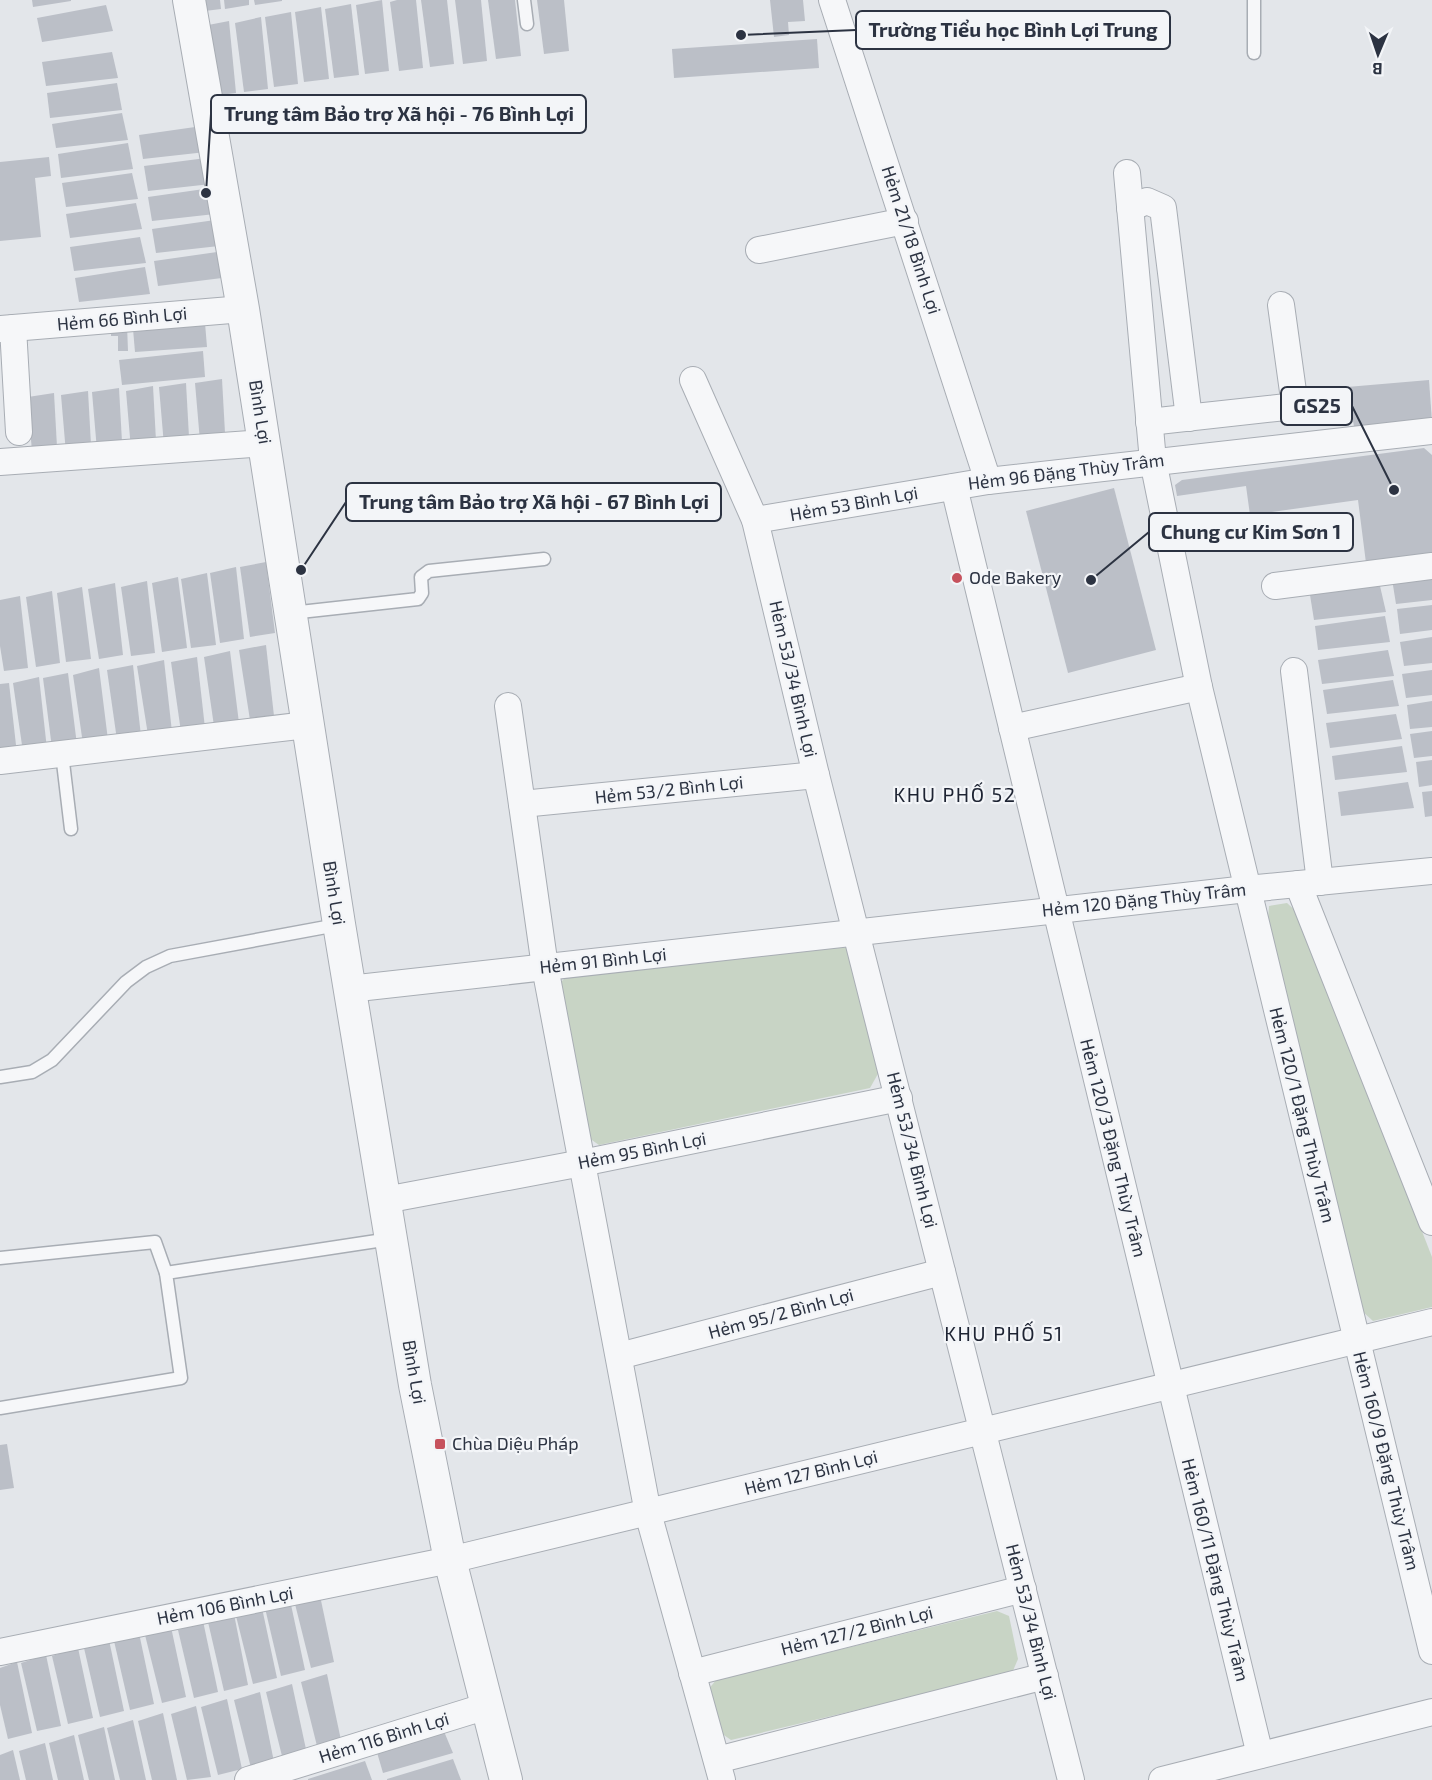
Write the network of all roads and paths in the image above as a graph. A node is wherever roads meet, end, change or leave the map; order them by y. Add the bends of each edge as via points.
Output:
1 (189, 0) edge
2 (524, 0) edge
3 (832, 0) edge
4 (1254, 0) edge
5 (526, 24) dead end
6 (1254, 53) dead end
7 (1128, 173) dead end
8 (1130, 208) junction
9 (905, 221) junction
10 (759, 250) dead end
11 (1281, 306) dead end
12 (243, 309) junction
13 (6, 328) edge
14 (693, 380) dead end
15 (1189, 418) junction
16 (1149, 422) junction
17 (1432, 431) edge
18 (19, 432) dead end
19 (265, 443) junction
20 (1153, 461) junction
21 (0, 462) edge
22 (988, 481) junction
23 (954, 487) junction
24 (755, 520) junction
25 (544, 559) dead end
26 (1432, 566) edge
27 (1275, 586) dead end
28 (290, 613) junction
29 (1294, 671) dead end
30 (1199, 687) junction
31 (508, 706) dead end
32 (307, 725) junction
33 (1012, 728) junction
34 (62, 754) junction
35 (0, 762) edge
36 (816, 776) junction
37 (522, 804) junction
38 (71, 829) dead end
39 (1432, 871) edge
40 (1309, 883) junction
41 (1247, 889) junction
42 (1056, 910) junction
43 (339, 924) junction
44 (856, 932) junction
45 (544, 967) junction
46 (349, 989) junction
47 (0, 1077) edge
48 (899, 1098) junction
49 (582, 1163) junction
50 (385, 1200) junction
51 (1432, 1222) edge
52 (391, 1239) junction
53 (0, 1258) edge
54 (942, 1272) junction
55 (166, 1273) junction
56 (1432, 1323) edge
57 (1356, 1341) junction
58 (619, 1356) junction
59 (1171, 1386) junction
60 (0, 1408) edge
61 (983, 1431) junction
62 (648, 1513) junction
63 (450, 1560) junction
64 (1023, 1589) junction
65 (1432, 1651) edge
66 (0, 1652) edge
67 (692, 1673) junction
68 (1045, 1676) junction
69 (487, 1706) junction
70 (1432, 1712) edge
71 (1249, 1765) edge
72 (720, 1770) edge
73 (285, 1774) edge
74 (248, 1780) edge
75 (506, 1780) edge
76 (1071, 1780) edge
77 (1162, 1780) edge

1 - 12 street, Bình Lợi
2 - 5 lane
3 - 9 street, Hẻm 21/18 Bình Lợi
4 - 6 lane
7 - 8 street, Hẻm 120/1 Đặng Thùy Trâm
8 - 15 street via 1147,201 1163,208
8 - 16 street, Hẻm 120/1 Đặng Thùy Trâm
9 - 10 street
9 - 22 street, Hẻm 21/18 Bình Lợi
11 - 15 street via 1295,406
12 - 13 street, Hẻm 66 Bình Lợi
12 - 19 street, Bình Lợi
13 - 18 street
14 - 24 street, Hẻm 53/34 Bình Lợi
15 - 16 street
16 - 20 street, Hẻm 120/1 Đặng Thùy Trâm
17 - 20 street, Hẻm 96 Đặng Thùy Trâm
19 - 21 street
19 - 28 street, Bình Lợi
20 - 22 street, Hẻm 96 Đặng Thùy Trâm
20 - 30 street, Hẻm 120/1 Đặng Thùy Trâm
22 - 23 street, Hẻm 96 Đặng Thùy Trâm
23 - 24 street, Hẻm 53 Bình Lợi
23 - 33 street, Hẻm 96 Đặng Thùy Trâm
24 - 36 street, Hẻm 53/34 Bình Lợi
25 - 28 lane via 429,571 421,577 422,593 418,599
26 - 27 street
28 - 32 street, Bình Lợi
29 - 40 street
30 - 33 street
30 - 41 street, Hẻm 120/1 Đặng Thùy Trâm
31 - 37 street
32 - 34 street
32 - 43 street, Bình Lợi
33 - 42 street, Hẻm 96 Đặng Thùy Trâm
34 - 35 street
34 - 38 lane
36 - 37 street, Hẻm 53/2 Bình Lợi
36 - 44 street, Hẻm 53/34 Bình Lợi
37 - 45 street
39 - 40 street, Hẻm 120 Đặng Thùy Trâm
40 - 41 street, Hẻm 120 Đặng Thùy Trâm
40 - 51 street
41 - 42 street, Hẻm 120 Đặng Thùy Trâm
41 - 57 street, Hẻm 120/1 Đặng Thùy Trâm
42 - 44 street, Hẻm 120 Đặng Thùy Trâm
42 - 59 street, Hẻm 120/3 Đặng Thùy Trâm
43 - 46 street, Bình Lợi
43 - 47 lane via 170,957 146,967 126,982 52,1060 32,1072
44 - 45 street, Hẻm 91 Bình Lợi
44 - 48 street, Hẻm 53/34 Bình Lợi
45 - 46 street, Hẻm 91 Bình Lợi
45 - 49 street
46 - 50 street, Bình Lợi
48 - 49 street, Hẻm 95 Bình Lợi
48 - 54 street, Hẻm 53/34 Bình Lợi
49 - 50 street, Hẻm 95 Bình Lợi
49 - 58 street
50 - 52 street, Bình Lợi
52 - 55 lane
52 - 63 street, Bình Lợi
53 - 55 lane via 155,1242
54 - 58 street, Hẻm 95/2 Bình Lợi
54 - 61 street, Hẻm 53/34 Bình Lợi
55 - 60 lane via 181,1378
56 - 57 street, Hẻm 127 Bình Lợi
57 - 59 street, Hẻm 127 Bình Lợi
57 - 65 street, Hẻm 160/9 Đặng Thùy Trâm
58 - 62 street
59 - 61 street, Hẻm 127 Bình Lợi
59 - 71 street, Hẻm 160/11 Đặng Thùy Trâm
61 - 62 street, Hẻm 127 Bình Lợi
61 - 64 street, Hẻm 53/34 Bình Lợi
62 - 63 street, Hẻm 127 Bình Lợi
62 - 67 street
63 - 66 street, Hẻm 106 Bình Lợi
63 - 69 street, Bình Lợi
64 - 67 street, Hẻm 127/2 Bình Lợi
64 - 68 street, Hẻm 53/34 Bình Lợi
67 - 72 street
68 - 72 street
68 - 76 street, Hẻm 53/34 Bình Lợi
69 - 73 street, Hẻm 116 Bình Lợi
69 - 75 street, Bình Lợi
70 - 71 street
71 - 77 street
73 - 74 street, Hẻm 116 Bình Lợi

